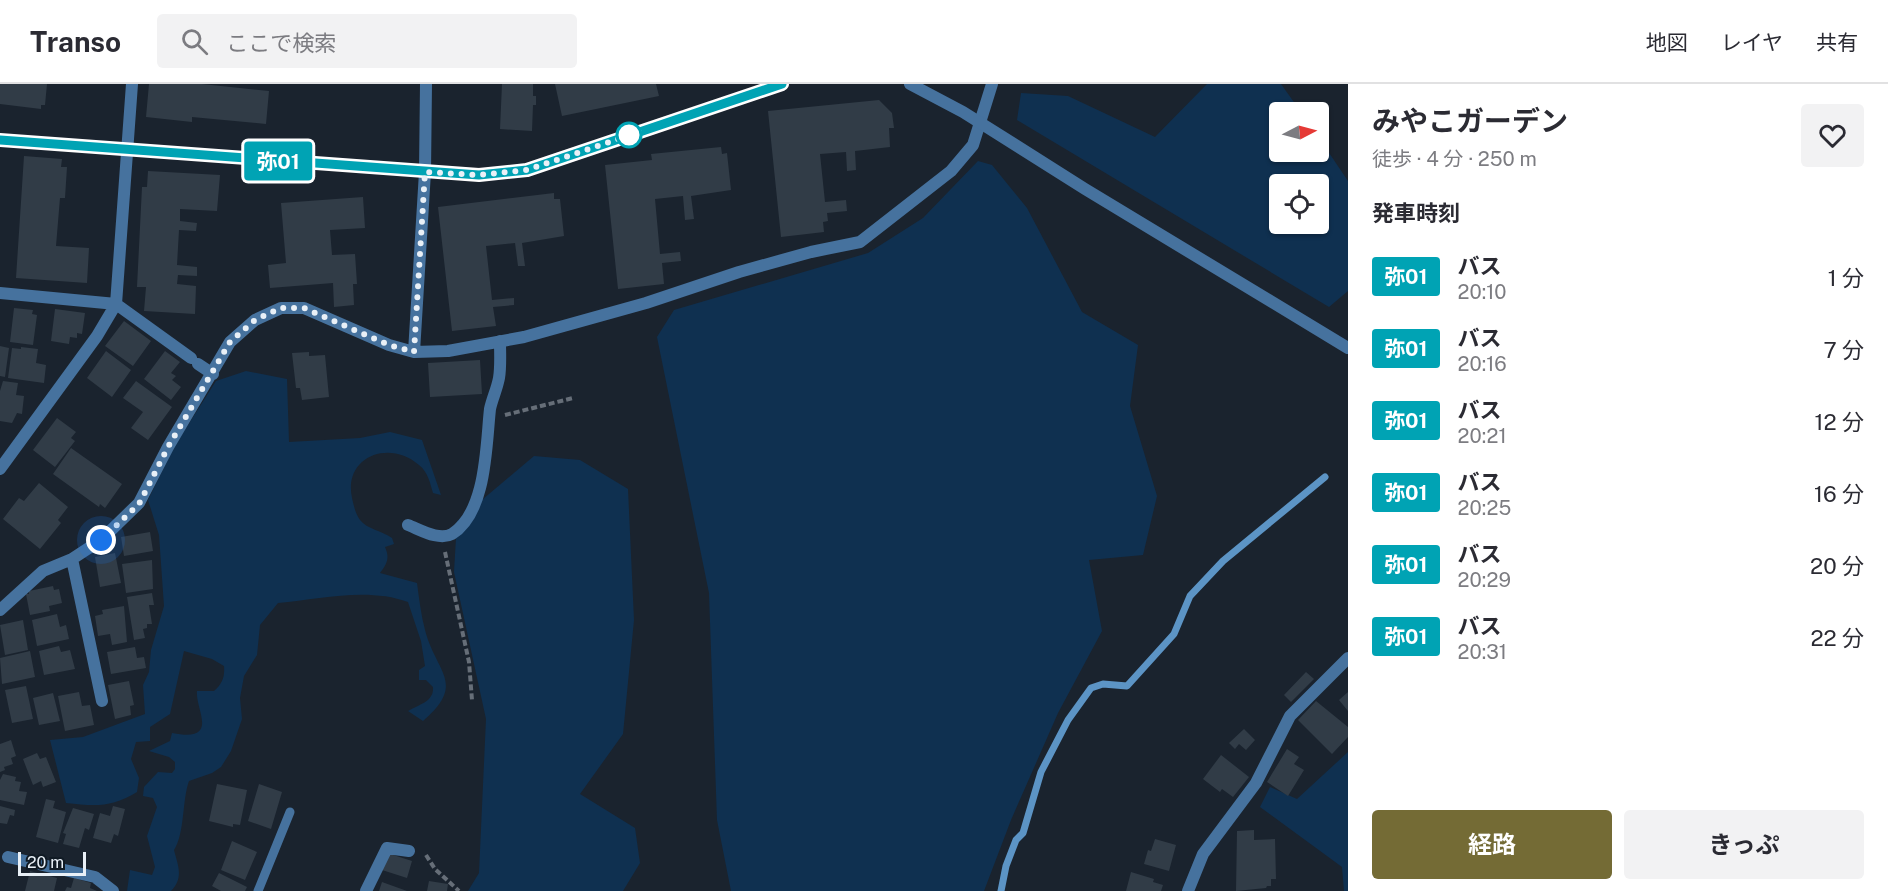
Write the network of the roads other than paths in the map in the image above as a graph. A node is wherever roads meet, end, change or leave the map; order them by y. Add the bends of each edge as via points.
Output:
1 (132, 84) edge
2 (426, 84) edge
3 (782, 84) edge
4 (910, 84) edge
5 (992, 84) edge
6 (0, 140) edge
7 (127, 149) junction
8 (425, 172) junction
9 (0, 293) edge
10 (116, 304) junction
11 (500, 341) junction
12 (1348, 348) edge
13 (414, 352) junction
14 (213, 374) junction
15 (0, 468) edge
16 (408, 525) dead end
17 (72, 559) junction
18 (0, 605) edge
19 (1348, 658) edge
20 (102, 701) dead end
21 (290, 812) dead end
22 (409, 851) road end
23 (9, 857) dead end
24 (112, 891) edge
25 (258, 891) edge
26 (366, 891) edge
27 (1188, 891) edge

1 - 7 street
2 - 8 street
3 - 8 street via 527,170 479,175
4 - 12 street via 963,112
5 - 11 street via 973,145 951,171 860,242 811,252 646,303
6 - 7 street
7 - 8 street
7 - 10 street
8 - 13 street
9 - 10 street
10 - 14 street
10 - 15 street
11 - 13 street via 448,351
11 - 16 street via 487,464 476,500 452,534 442,537
13 - 14 street via 304,308 281,308 255,320 230,342
14 - 17 street via 139,504 101,540
17 - 18 street via 43,572
17 - 20 street
19 - 27 street via 1290,716 1256,783 1203,854
21 - 25 lane
22 - 26 street via 387,848
23 - 24 street via 95,877

